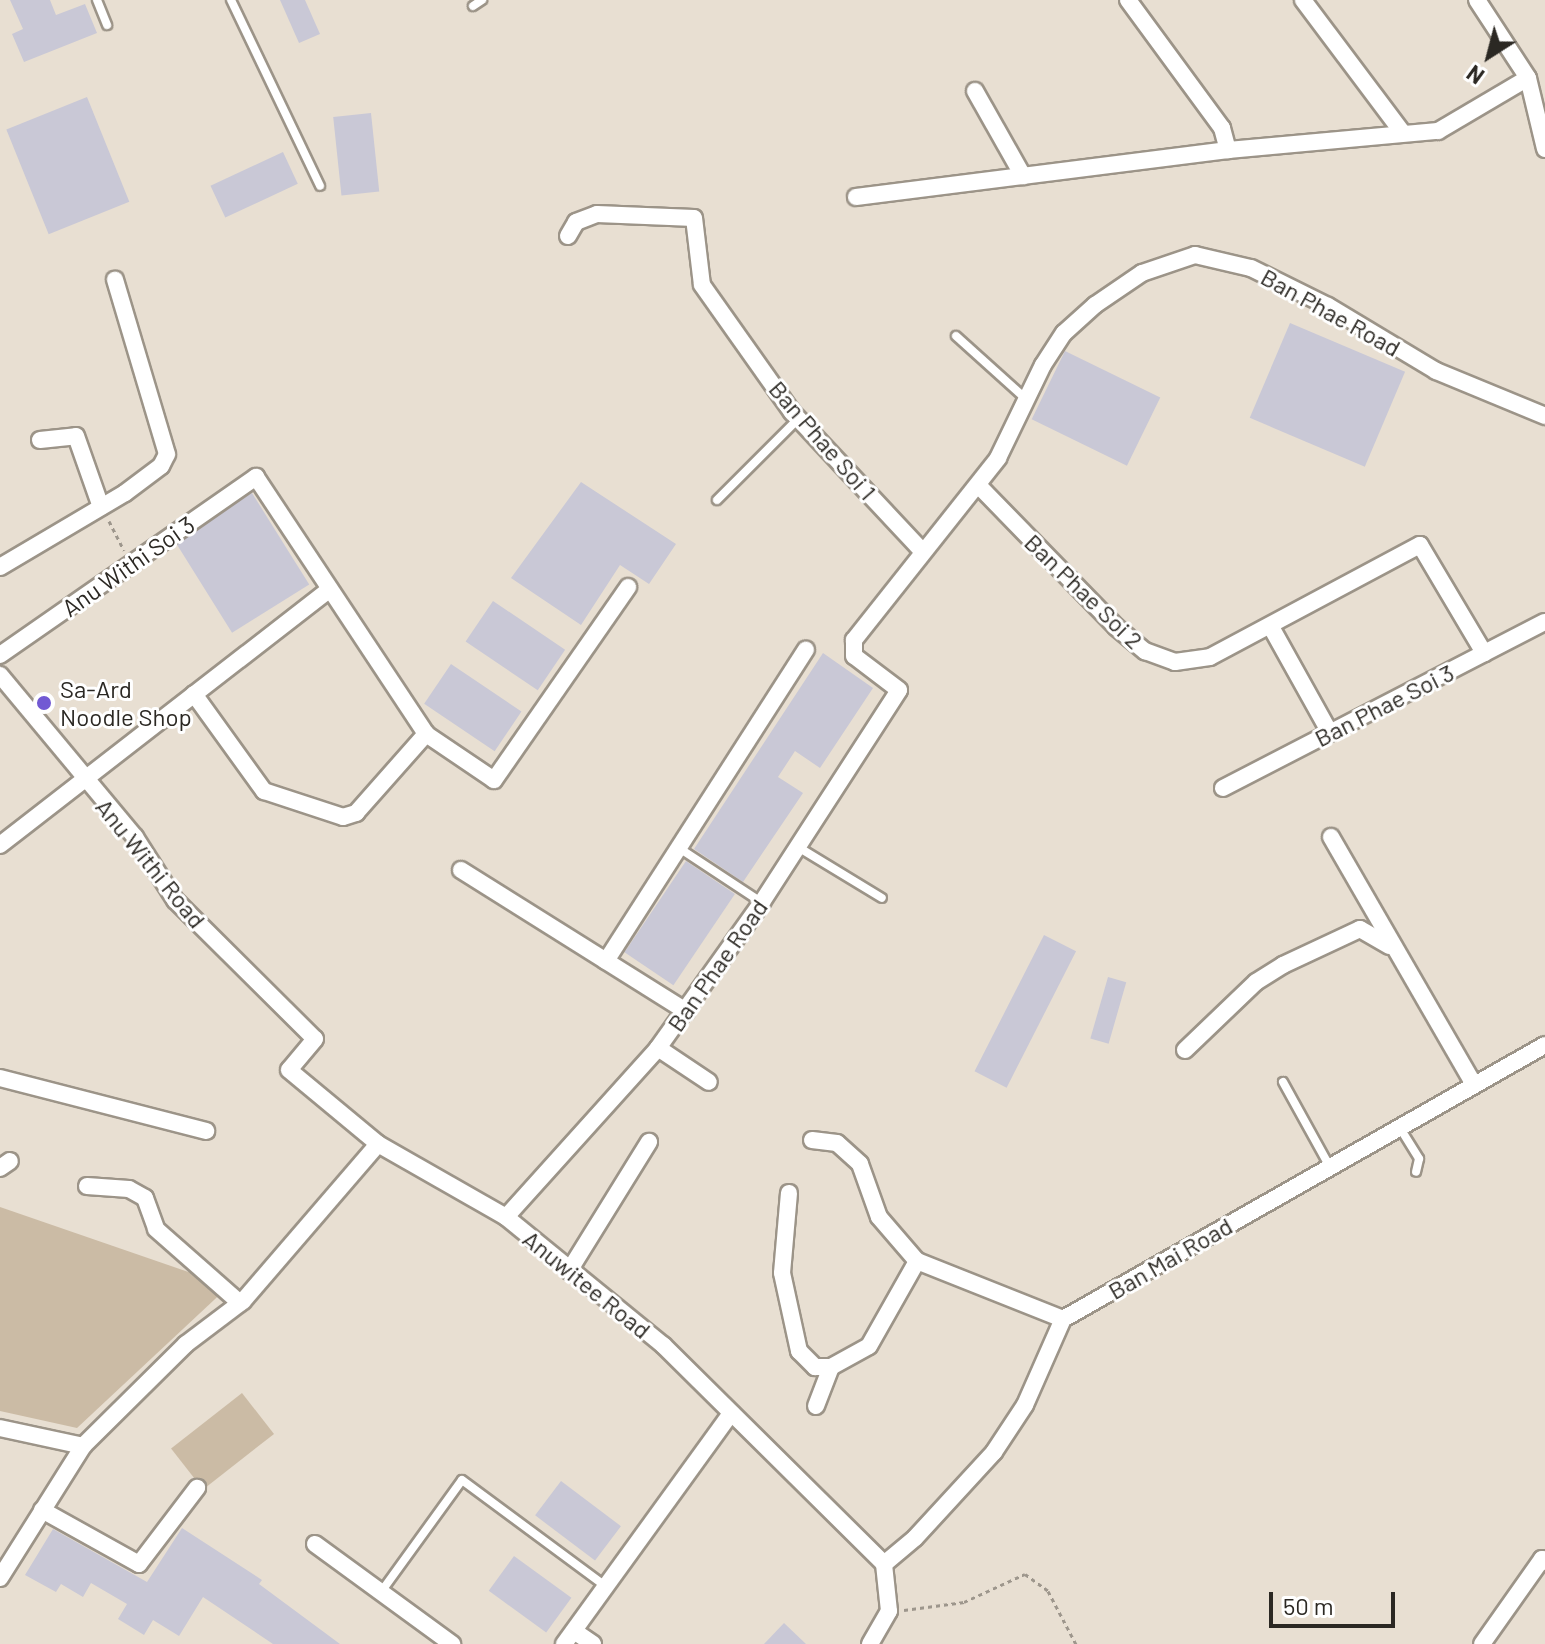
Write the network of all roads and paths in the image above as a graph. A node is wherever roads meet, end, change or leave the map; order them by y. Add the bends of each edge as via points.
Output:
1 (97, 0) edge
2 (231, 0) edge
3 (482, 0) edge
4 (1128, 0) edge
5 (1303, 0) edge
6 (1477, 0) edge
7 (473, 6) dead end
8 (107, 25) dead end
9 (1528, 78) junction
10 (975, 91) dead end
11 (1402, 132) junction
12 (1545, 149) edge
13 (1228, 150) junction
14 (1023, 176) junction
15 (320, 186) dead end
16 (856, 197) dead end
17 (568, 236) dead end
18 (115, 280) dead end
19 (956, 336) dead end
20 (1026, 399) junction
21 (1545, 416) edge
22 (798, 419) junction
23 (40, 440) dead end
24 (978, 485) junction
25 (717, 500) dead end
26 (101, 507) junction
27 (922, 551) junction
28 (131, 564) junction
29 (0, 567) edge
30 (628, 587) dead end
31 (328, 591) junction
32 (1545, 622) edge
33 (1271, 627) junction
34 (806, 650) dead end
35 (1484, 653) junction
36 (0, 655) edge
37 (0, 675) edge
38 (194, 694) junction
39 (1330, 733) junction
40 (426, 734) junction
41 (82, 779) junction
42 (1223, 788) dead end
43 (1331, 837) dead end
44 (0, 845) edge
45 (798, 847) junction
46 (678, 848) junction
47 (461, 870) dead end
48 (882, 898) dead end
49 (762, 902) junction
50 (1392, 946) junction
51 (606, 961) junction
52 (686, 1011) junction
53 (315, 1039) joint
54 (1545, 1045) edge
55 (658, 1048) junction
56 (1185, 1050) dead end
57 (0, 1078) edge
58 (709, 1082) dead end
59 (1283, 1082) dead end
60 (1474, 1085) junction
61 (1400, 1127) junction
62 (206, 1131) dead end
63 (812, 1140) dead end
64 (649, 1142) dead end
65 (378, 1144) junction
66 (1330, 1167) junction
67 (1416, 1172) dead end
68 (87, 1186) dead end
69 (789, 1193) dead end
70 (506, 1217) junction
71 (917, 1261) junction
72 (569, 1271) junction
73 (240, 1303) junction
74 (1063, 1319) junction
75 (831, 1367) junction
76 (816, 1406) dead end
77 (731, 1413) junction
78 (0, 1428) edge
79 (83, 1446) junction
80 (197, 1488) dead end
81 (42, 1510) junction
82 (315, 1544) dead end
83 (1545, 1562) edge
84 (884, 1564) junction
85 (0, 1578) edge
86 (604, 1585) junction
87 (380, 1592) junction
88 (889, 1611) junction
89 (569, 1637) edge
90 (452, 1644) edge
91 (593, 1644) edge
92 (870, 1644) edge
93 (1076, 1644) edge
94 (1482, 1644) edge

1 - 8 lane
2 - 15 lane
3 - 7 lane
4 - 13 street via 1222,128
5 - 11 street
6 - 9 street
9 - 11 street via 1438,131
9 - 12 street
10 - 14 street
11 - 13 street
13 - 14 street
14 - 16 street
17 - 22 street, Ban Phae Soi 1 via 576,222 597,214 690,216 696,221 702,285
18 - 26 street via 167,454 161,466
19 - 20 lane
20 - 21 street, Ban Phae Road via 1064,333 1095,305 1142,273 1195,255 1251,268 1328,306 1436,371
20 - 24 street, Ban Phae Road via 998,458
22 - 25 lane
22 - 27 street, Ban Phae Soi 1
23 - 26 street via 76,436
24 - 27 street, Ban Phae Road
24 - 33 street, Ban Phae Soi 2 via 1145,651 1175,662 1210,657
26 - 28 path
26 - 29 street
27 - 45 street, Ban Phae Road via 854,640 854,656 899,690
28 - 31 street, Anu Withi Soi 3 via 256,477
28 - 36 street, Anu Withi Soi 3
30 - 40 street via 494,780
31 - 38 street
31 - 40 street
32 - 35 street, Ban Phae Soi 3
33 - 35 street, Ban Phae Soi 2 via 1420,545
33 - 39 street
34 - 46 street
35 - 39 street, Ban Phae Soi 3
37 - 41 street, Anu Withi Road
38 - 40 street via 264,791 343,817 356,813
38 - 41 street
39 - 42 street, Ban Phae Soi 3
41 - 44 street
41 - 53 street, Anu Withi Road via 135,837 175,900
43 - 50 street
45 - 48 lane
45 - 49 street, Ban Phae Road
46 - 49 lane
46 - 51 street
47 - 51 street
49 - 52 street, Ban Phae Road
50 - 56 street via 1360,929 1283,965 1256,982
50 - 60 street
51 - 52 street
52 - 55 street, Ban Phae Road
53 - 65 street, Anuwitee Road via 289,1070
54 - 60 street, Ban Mai Road
55 - 58 street
55 - 70 street, Ban Phae Road
57 - 62 street
59 - 66 lane
60 - 61 street, Ban Mai Road
61 - 66 street, Ban Mai Road
61 - 67 lane via 1419,1159
63 - 71 street via 837,1143 860,1164 879,1217
64 - 72 street
65 - 70 street, Anuwitee Road
65 - 73 street
66 - 74 street, Ban Mai Road
68 - 73 street via 129,1189 145,1198 156,1229
69 - 75 street via 782,1273 799,1351 815,1367
70 - 72 street, Anuwitee Road
71 - 74 street
71 - 75 street via 869,1346
72 - 77 street, Anuwitee Road via 663,1345
73 - 79 street via 186,1344
74 - 84 street via 1025,1405 994,1452 925,1528
75 - 76 street
77 - 84 street, Anuwitee Road via 839,1513
77 - 86 street
78 - 79 street
79 - 81 street
80 - 81 street via 139,1564
81 - 85 street
82 - 87 street
83 - 94 street
84 - 88 street
86 - 87 lane via 462,1480
86 - 89 street
87 - 90 street
88 - 92 street
88 - 93 path via 964,1602 1025,1574 1048,1591
89 - 91 street

